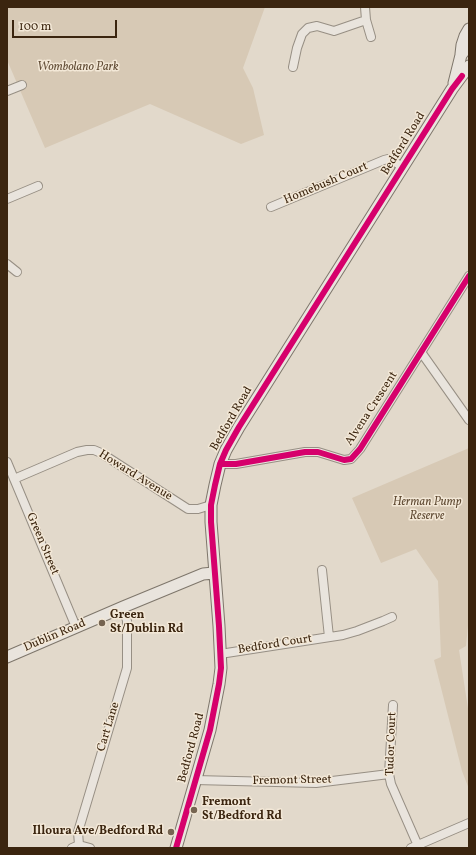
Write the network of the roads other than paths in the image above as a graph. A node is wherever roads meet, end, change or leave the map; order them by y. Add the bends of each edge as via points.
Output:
1 (364, 7) edge
2 (366, 20) junction
3 (469, 29) edge
4 (371, 37) dead end
5 (469, 45) edge
6 (461, 55) junction
7 (469, 66) edge
8 (293, 67) dead end
9 (22, 85) dead end
10 (452, 89) junction
11 (7, 91) edge
12 (402, 166) junction
13 (38, 186) dead end
14 (7, 198) edge
15 (270, 207) dead end
16 (7, 264) edge
17 (17, 272) dead end
18 (469, 276) edge
19 (421, 352) junction
20 (469, 420) edge
21 (7, 462) edge
22 (220, 464) junction
23 (14, 478) junction
24 (211, 505) junction
25 (322, 570) dead end
26 (214, 573) junction
27 (123, 607) junction
28 (392, 617) dead end
29 (76, 627) junction
30 (329, 637) junction
31 (220, 654) junction
32 (7, 657) edge
33 (394, 705) dead end
34 (389, 774) junction
35 (195, 780) junction
36 (469, 824) edge
37 (75, 846) edge
38 (416, 847) edge
39 (90, 848) edge
40 (176, 848) edge

1 - 2 street
2 - 4 street
2 - 8 street via 334,31 317,26 308,28 302,34
3 - 6 main road, Bedford Road via 464,36
5 - 6 main road, Bedford Road
6 - 10 main road, Bedford Road
7 - 10 main road, Bedford Road
9 - 11 street
10 - 12 main road, Bedford Road
12 - 15 street, Homebush Court via 392,160 384,160
12 - 22 main road, Bedford Road via 239,427
13 - 14 street
16 - 17 street
18 - 19 street, Alvena Crescent
19 - 20 street
19 - 22 street, Alvena Crescent via 360,449 351,459 344,460 318,452 305,452 236,464
21 - 23 street, Green Street
22 - 24 main road, Bedford Road
23 - 24 street, Howard Avenue via 77,452 94,450 188,509
23 - 29 street, Green Street
24 - 26 main road, Bedford Road
25 - 30 street, Bedford Court
26 - 27 main road, Dublin Road via 203,574
26 - 31 main road, Bedford Road
27 - 29 main road, Dublin Road
27 - 37 street, Cart Lane via 127,621 127,668
28 - 30 street, Bedford Court via 357,631
29 - 32 main road, Dublin Road
30 - 31 street, Bedford Court
31 - 35 main road, Bedford Road via 218,692
33 - 34 street, Tudor Court
34 - 35 street, Fremont Street via 316,783
34 - 38 street, Tudor Court
35 - 40 main road, Bedford Road
36 - 38 street
37 - 39 street

